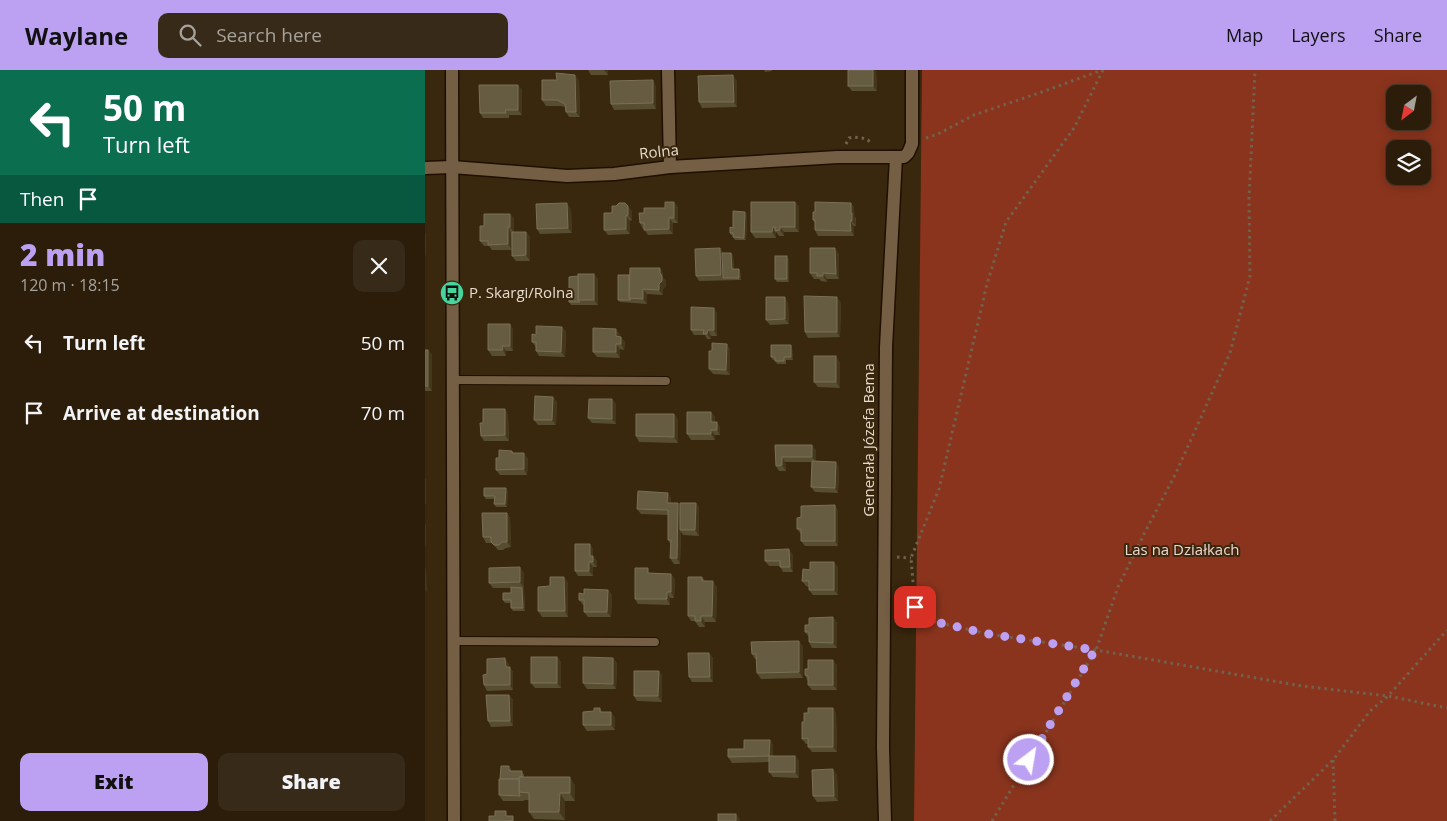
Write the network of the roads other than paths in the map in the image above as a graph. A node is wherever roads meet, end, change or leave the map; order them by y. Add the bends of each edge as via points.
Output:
1 (452, 70) edge
2 (668, 70) edge
3 (912, 70) edge
4 (896, 158) junction
5 (670, 167) junction
6 (425, 168) edge
7 (452, 168) junction
8 (452, 380) junction
9 (667, 381) dead end
10 (453, 641) junction
11 (655, 642) dead end
12 (454, 821) edge
13 (885, 821) edge

1 - 7 street
2 - 5 street
3 - 4 street via 911,144 904,157
4 - 5 street, Rolna via 838,157
4 - 13 street, Generała Józefa Bema via 886,347
5 - 7 street, Rolna via 567,176
6 - 7 street, Rolna
7 - 8 street
8 - 9 lane
8 - 10 street
10 - 11 lane
10 - 12 street

